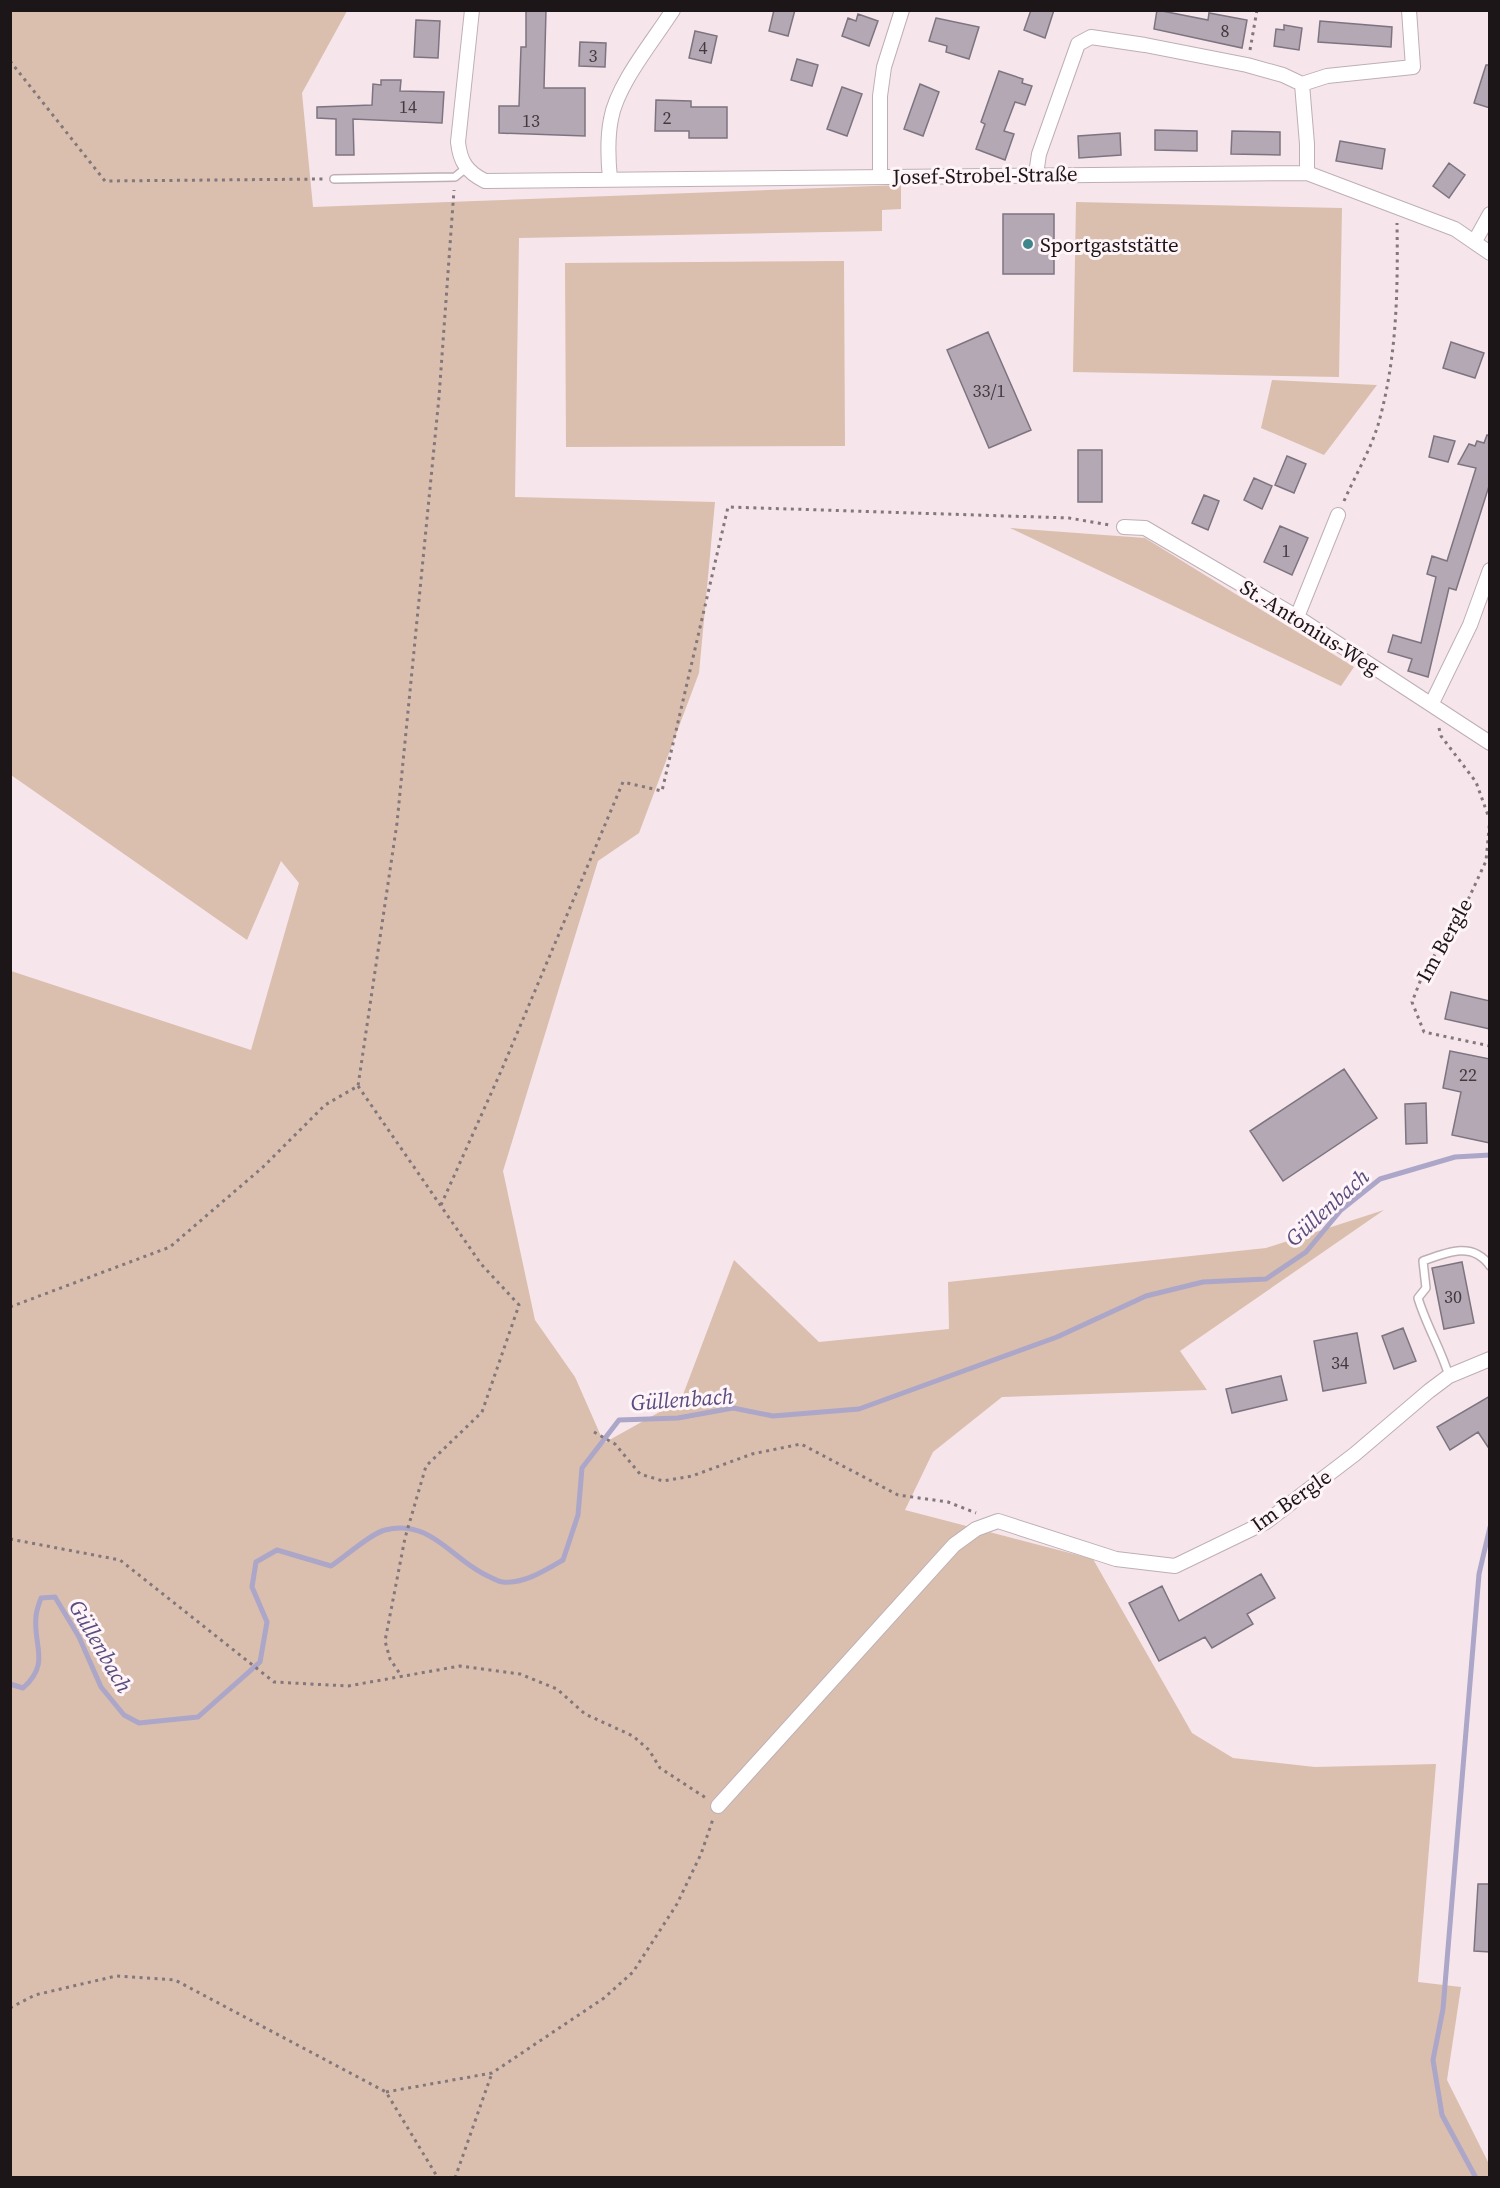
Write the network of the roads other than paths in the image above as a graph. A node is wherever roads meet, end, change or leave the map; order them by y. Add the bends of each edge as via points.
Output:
1 (472, 10) edge
2 (673, 10) edge
3 (902, 10) edge
4 (1409, 10) edge
5 (1302, 84) junction
6 (466, 168) junction
7 (1307, 173) junction
8 (1036, 174) junction
9 (880, 177) junction
10 (334, 179) road end
11 (609, 179) junction
12 (1490, 214) edge
13 (1475, 241) junction
14 (1490, 253) edge
15 (1338, 515) road end
16 (1124, 527) road end
17 (1490, 570) edge
18 (1297, 617) junction
19 (1432, 703) junction
20 (1490, 743) edge
21 (1490, 1266) edge
22 (1490, 1359) edge
23 (1449, 1376) junction
24 (717, 1806) road end

1 - 6 street via 458,142
2 - 11 street via 636,64 611,116
3 - 9 street via 884,67 880,96
4 - 5 street via 1413,68 1328,76
5 - 7 street
5 - 8 street via 1247,65 1091,37 1078,44 1039,154
6 - 10 lane via 455,177
6 - 11 street, Josef-Strobel-Straße via 485,181
7 - 8 street, Josef-Strobel-Straße
7 - 13 street, Josef-Strobel-Straße via 1455,229
8 - 9 street, Josef-Strobel-Straße
9 - 11 street, Josef-Strobel-Straße
12 - 13 street
13 - 14 street, Josef-Strobel-Straße
15 - 18 street
16 - 18 street, St.-Antonius-Weg via 1144,528
17 - 19 street via 1470,625
18 - 19 street, St.-Antonius-Weg
19 - 20 street, St.-Antonius-Weg
21 - 23 lane via 1475,1251 1446,1253 1423,1261 1426,1288 1418,1298
22 - 23 street, Im Bergle
23 - 24 street, Im Bergle via 1266,1522 1175,1566 1116,1559 998,1521 976,1529 954,1545

